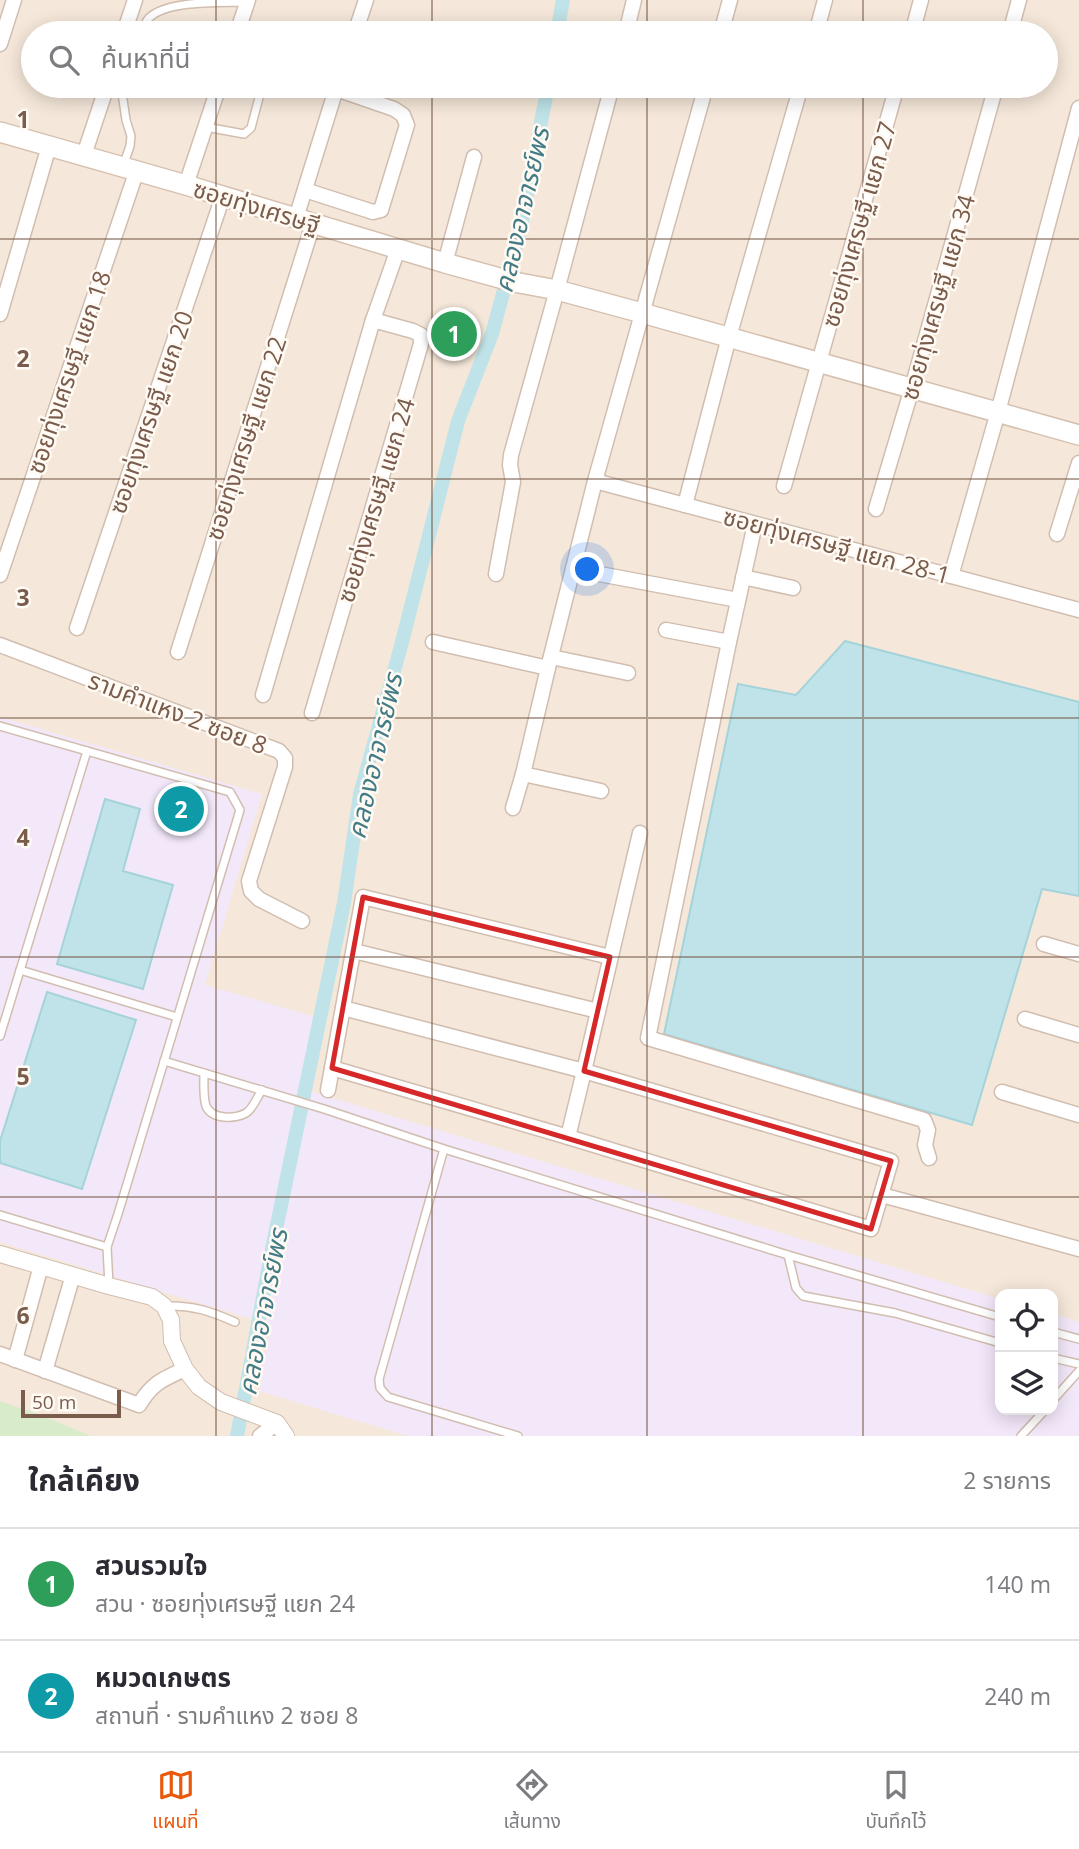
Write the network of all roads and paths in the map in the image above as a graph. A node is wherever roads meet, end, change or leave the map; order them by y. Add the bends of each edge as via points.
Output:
1 (14, 0) edge
2 (135, 0) edge
3 (366, 0) edge
4 (634, 0) edge
5 (730, 0) edge
6 (825, 0) edge
7 (922, 0) edge
8 (1019, 0) edge
9 (248, 1) edge
10 (128, 21) edge
11 (147, 21) edge
12 (241, 21) edge
13 (359, 21) edge
14 (629, 21) edge
15 (724, 21) edge
16 (819, 21) edge
17 (916, 21) edge
18 (1013, 21) edge
19 (0, 44) edge
20 (103, 98) edge
21 (123, 98) edge
22 (215, 98) edge
23 (259, 98) edge
24 (333, 98) edge
25 (373, 98) edge
26 (609, 98) edge
27 (703, 98) edge
28 (798, 98) edge
29 (894, 98) edge
30 (993, 98) edge
31 (1079, 108) edge
32 (206, 127) junction
33 (0, 132) edge
34 (49, 146) junction
35 (83, 155) junction
36 (474, 157) dead end
37 (130, 168) junction
38 (186, 185) junction
39 (305, 190) junction
40 (223, 196) junction
41 (305, 221) junction
42 (398, 249) junction
43 (444, 263) junction
44 (557, 290) junction
45 (642, 313) junction
46 (0, 314) edge
47 (373, 320) junction
48 (729, 337) junction
49 (820, 362) junction
50 (912, 388) junction
51 (998, 412) junction
52 (1079, 435) edge
53 (1079, 463) edge
54 (595, 481) junction
55 (784, 486) dead end
56 (685, 505) junction
57 (876, 509) dead end
58 (755, 524) junction
59 (1057, 534) dead end
60 (573, 569) junction
61 (496, 574) dead end
62 (0, 575) edge
63 (951, 576) junction
64 (743, 577) junction
65 (793, 588) dead end
66 (738, 600) junction
67 (1079, 610) edge
68 (77, 628) dead end
69 (666, 630) dead end
70 (433, 642) dead end
71 (729, 642) junction
72 (0, 645) edge
73 (178, 652) dead end
74 (549, 662) junction
75 (628, 673) dead end
76 (263, 695) dead end
77 (312, 713) dead end
78 (0, 726) edge
79 (87, 751) junction
80 (523, 775) junction
81 (601, 790) dead end
82 (513, 808) dead end
83 (640, 833) dead end
84 (302, 921) dead end
85 (1044, 944) dead end
86 (354, 951) junction
87 (1079, 954) edge
88 (610, 957) junction
89 (20, 970) junction
90 (343, 1008) junction
91 (598, 1010) junction
92 (177, 1017) junction
93 (1025, 1019) dead end
94 (1079, 1035) edge
95 (0, 1037) edge
96 (164, 1061) junction
97 (332, 1068) junction
98 (584, 1071) junction
99 (204, 1073) junction
100 (262, 1090) junction
101 (328, 1090) dead end
102 (1002, 1092) dead end
103 (1079, 1115) edge
104 (568, 1137) junction
105 (444, 1149) junction
106 (929, 1158) dead end
107 (882, 1195) junction
108 (0, 1215) edge
109 (107, 1247) junction
110 (1079, 1249) edge
111 (0, 1254) edge
112 (788, 1255) junction
113 (41, 1266) junction
114 (73, 1275) junction
115 (109, 1286) junction
116 (164, 1306) junction
117 (995, 1316) edge
118 (235, 1322) dead end
119 (1058, 1333) edge
120 (1079, 1339) edge
121 (995, 1342) edge
122 (0, 1354) edge
123 (1058, 1359) edge
124 (15, 1360) junction
125 (1079, 1364) edge
126 (186, 1369) junction
127 (45, 1371) junction
128 (1079, 1371) edge
129 (1058, 1395) edge
130 (1040, 1415) edge
131 (281, 1429) edge
132 (260, 1436) edge
133 (518, 1436) edge
134 (1021, 1436) edge

1 - 19 street
2 - 10 street
3 - 13 street
4 - 14 street
5 - 15 street
6 - 16 street
7 - 17 street
8 - 18 street
9 - 11 lane via 181,4 160,10
9 - 12 street
20 - 35 street
21 - 37 lane via 131,136
22 - 32 street
23 - 32 lane via 251,128 244,134
24 - 39 street, ซอยทุ่งเศรษฐี แยก 22
25 - 39 street via 403,115 407,125 381,210 373,212
26 - 44 street
27 - 45 street
28 - 48 street
29 - 49 street, ซอยทุ่งเศรษฐี แยก 27
30 - 50 street, ซอยทุ่งเศรษฐี แยก 34
31 - 51 street
32 - 38 street
33 - 34 main road, ซอยทุ่งเศรษฐี
34 - 35 main road, ซอยทุ่งเศรษฐี
34 - 46 street
35 - 37 main road, ซอยทุ่งเศรษฐี
36 - 43 street
37 - 38 main road, ซอยทุ่งเศรษฐี
37 - 62 street, ซอยทุ่งเศรษฐี แยก 18
38 - 40 main road, ซอยทุ่งเศรษฐี
39 - 41 street, ซอยทุ่งเศรษฐี แยก 22
40 - 41 main road, ซอยทุ่งเศรษฐี
40 - 68 street, ซอยทุ่งเศรษฐี แยก 20
41 - 42 main road, ซอยทุ่งเศรษฐี
41 - 73 street, ซอยทุ่งเศรษฐี แยก 22
42 - 43 main road, ซอยทุ่งเศรษฐี
42 - 47 street
43 - 44 main road, ซอยทุ่งเศรษฐี
44 - 45 main road, ซอยทุ่งเศรษฐี
44 - 61 street via 511,455 513,482
45 - 48 main road, ซอยทุ่งเศรษฐี
45 - 54 street
47 - 76 street
47 - 77 street, ซอยทุ่งเศรษฐี แยก 24 via 414,331 421,335 421,344
48 - 49 main road, ซอยทุ่งเศรษฐี
48 - 56 street
49 - 50 main road, ซอยทุ่งเศรษฐี
49 - 55 street, ซอยทุ่งเศรษฐี แยก 27
50 - 51 main road, ซอยทุ่งเศรษฐี
50 - 57 street, ซอยทุ่งเศรษฐี แยก 34
51 - 52 main road, ซอยทุ่งเศรษฐี
51 - 63 street
53 - 59 street
54 - 56 street, ซอยทุ่งเศรษฐี แยก 28-1
54 - 60 street
56 - 58 street, ซอยทุ่งเศรษฐี แยก 28-1
58 - 63 street, ซอยทุ่งเศรษฐี แยก 28-1
58 - 64 street
60 - 66 street
60 - 74 street
63 - 67 street, ซอยทุ่งเศรษฐี แยก 28-1
64 - 65 street
64 - 66 street
66 - 71 street
69 - 71 street
70 - 74 street
71 - 106 street via 648,1038 923,1120
72 - 84 street, รามคำแหง 2 ซอย 8 via 279,751 285,767 249,881 259,899
74 - 75 street
74 - 80 street
78 - 79 lane
79 - 89 lane
79 - 92 lane via 230,792 240,810
80 - 81 street
80 - 82 street
83 - 88 street
85 - 87 street
86 - 88 street via 363,897
86 - 90 street
86 - 91 street
88 - 91 street
89 - 92 lane
89 - 95 lane
90 - 97 street
90 - 98 street
91 - 98 street
92 - 96 lane
93 - 94 street
96 - 99 lane
96 - 109 lane
97 - 101 street
97 - 104 street
98 - 104 street
98 - 107 street via 891,1161
99 - 100 lane
99 - 100 lane via 206,1106 221,1117 248,1112
100 - 105 lane
102 - 103 street
104 - 107 street via 871,1229
105 - 112 lane
105 - 133 lane via 380,1388 388,1397
107 - 110 street
108 - 109 lane
109 - 115 lane
111 - 113 street
112 - 117 lane
112 - 121 lane via 796,1288 803,1296 895,1313
113 - 114 street
113 - 124 street
114 - 115 street
114 - 127 street
115 - 116 street via 152,1297
116 - 118 lane via 186,1305
116 - 126 street via 172,1341
119 - 120 lane
122 - 124 street
123 - 125 lane
124 - 127 street
126 - 127 street via 156,1382 139,1405
126 - 131 street via 198,1387 221,1402
128 - 129 lane
130 - 134 lane
131 - 132 street

